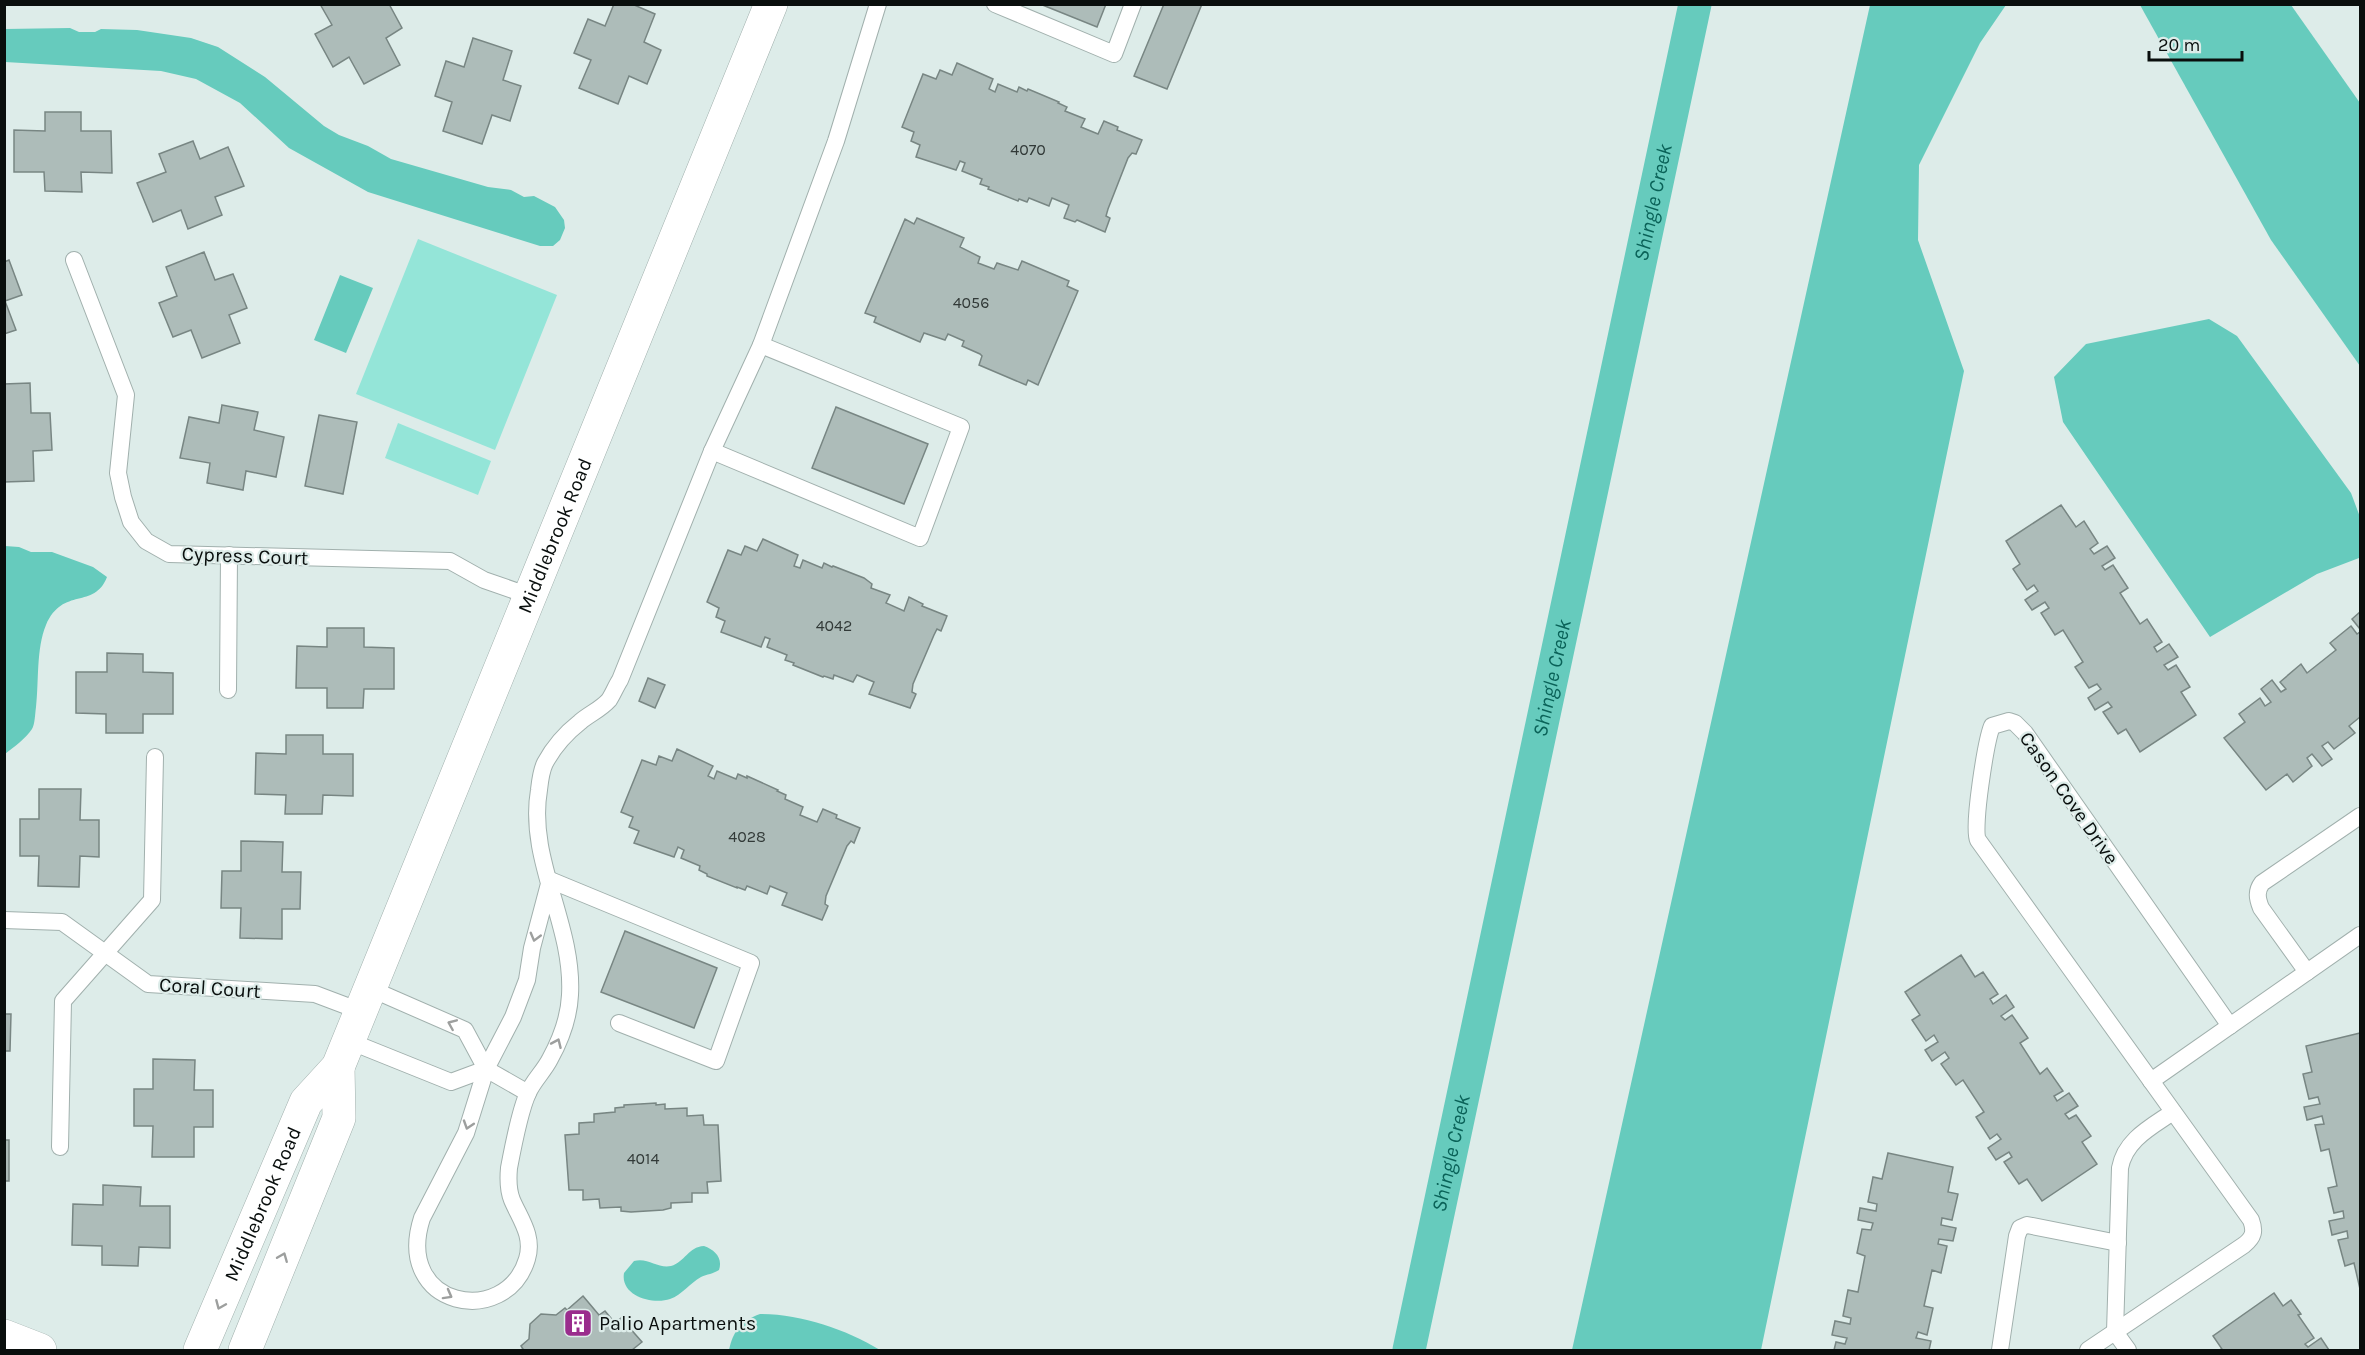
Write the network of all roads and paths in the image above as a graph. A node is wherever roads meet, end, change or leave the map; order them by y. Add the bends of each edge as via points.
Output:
1 (771, 4) edge
2 (878, 4) edge
3 (995, 4) edge
4 (1133, 4) edge
5 (74, 260) dead end
6 (761, 345) junction
7 (712, 451) junction
8 (229, 555) junction
9 (530, 596) junction
10 (228, 690) dead end
11 (155, 757) dead end
12 (2361, 816) edge
13 (550, 880) junction
14 (4, 920) edge
15 (2361, 935) edge
16 (105, 953) junction
17 (2307, 972) junction
18 (619, 1023) dead end
19 (2230, 1026) junction
20 (354, 1027) junction
21 (486, 1069) junction
22 (2151, 1081) junction
23 (528, 1093) junction
24 (2173, 1112) junction
25 (60, 1147) dead end
26 (2118, 1243) junction
27 (2115, 1332) junction
28 (4, 1336) edge
29 (39, 1350) edge
30 (200, 1350) edge
31 (245, 1350) edge
32 (2000, 1350) edge
33 (2088, 1350) edge
34 (2128, 1350) edge

1 - 9 street, Middlebrook Road
2 - 6 lane via 836,141
3 - 4 lane via 1114,54
5 - 8 lane, Cypress Court via 126,395 118,473 131,522 146,541 169,554
6 - 7 lane
6 - 7 lane via 962,427 920,538
7 - 13 lane via 610,699 561,740 544,765 536,821
8 - 9 lane, Cypress Court via 450,561 484,580
8 - 10 lane
9 - 20 street, Middlebrook Road
11 - 16 lane via 152,900
12 - 17 lane via 2259,888 2261,908
13 - 18 lane via 751,963 716,1061
13 -> 21 lane via 527,980
23 -> 13 lane via 550,1059 565,1025 570,994 567,949
14 - 16 lane, Coral Court via 62,922
15 - 17 lane
16 - 20 lane, Coral Court via 148,984 315,994
16 - 25 lane via 63,1001
17 - 19 lane
19 - 22 lane
19 - 22 lane, Cason Cove Drive via 2025,733 2009,721 1992,726 1976,835
20 - 21 lane via 451,1082
21 -> 20 lane via 465,1030
20 -> 30 street, Middlebrook Road via 306,1102
31 -> 20 street, Middlebrook Road via 339,1118
21 - 23 lane
21 -> 23 lane via 466,1133 418,1231 417,1259 421,1270 452,1299 480,1301 505,1291 516,1281 527,1259 529,1242 508,1182
22 - 24 lane, Cason Cove Drive
24 - 26 lane via 2136,1138 2123,1155
24 - 27 lane, Cason Cove Drive via 2251,1220 2253,1235 2244,1245
26 - 27 lane
26 - 32 lane via 2027,1225 2020,1228
27 - 33 lane, Cason Cove Drive
27 - 34 lane
28 - 29 street

